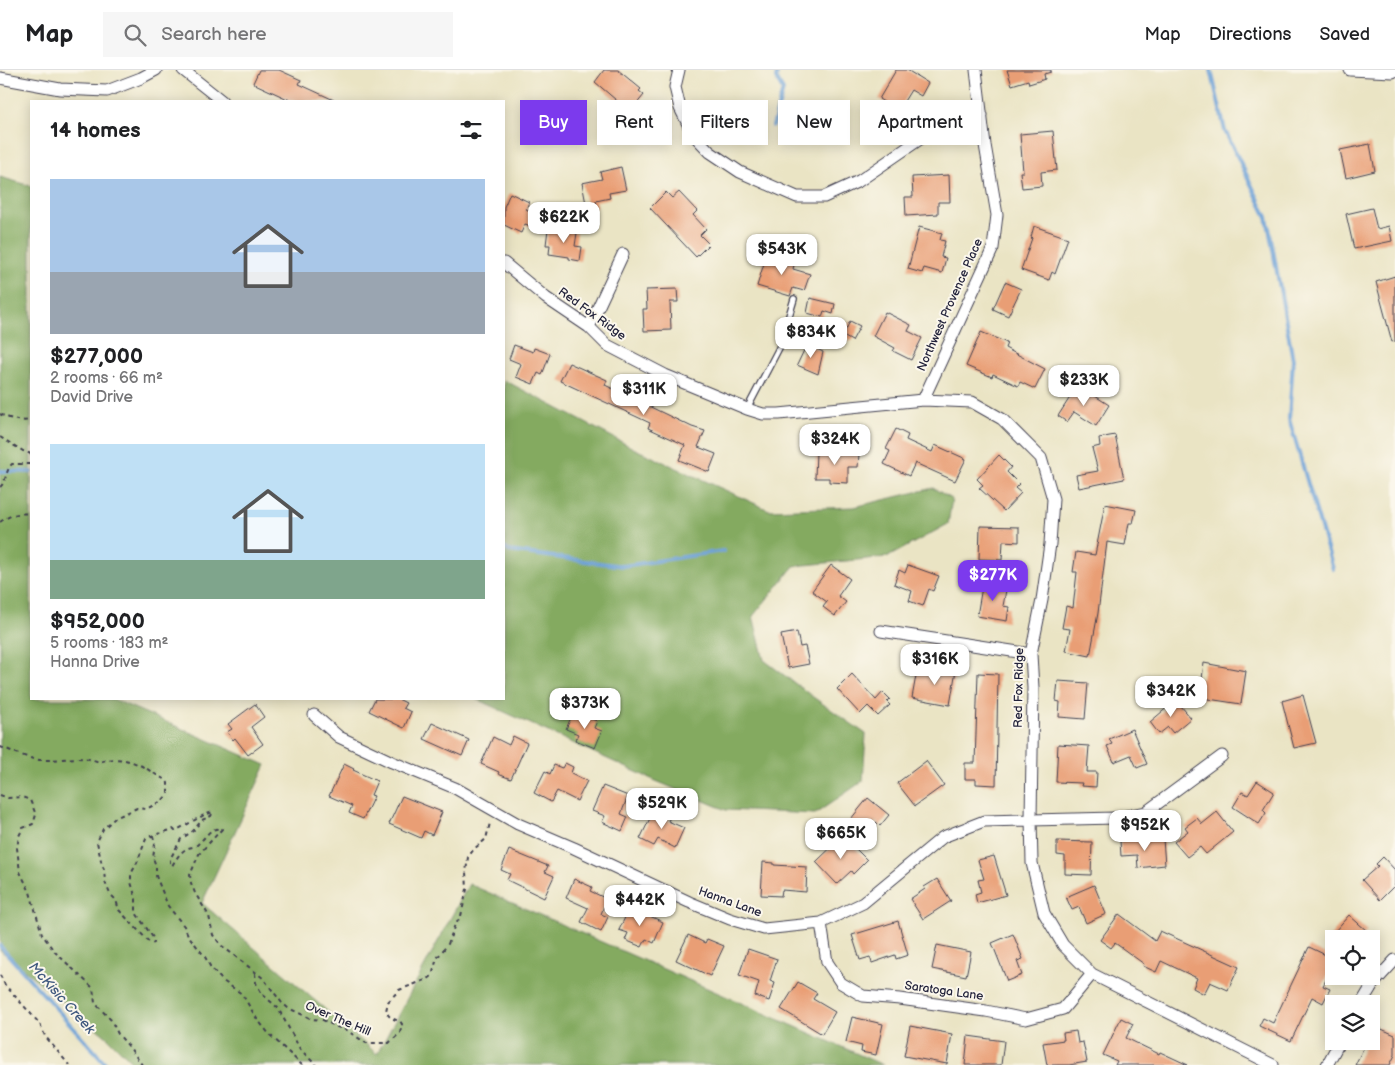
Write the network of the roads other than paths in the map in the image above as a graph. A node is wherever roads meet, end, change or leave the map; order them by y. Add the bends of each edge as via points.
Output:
1 (156, 70) edge
2 (183, 70) edge
3 (679, 70) edge
4 (976, 70) edge
5 (1350, 70) edge
6 (1394, 75) edge
7 (0, 78) edge
8 (221, 100) edge
9 (982, 115) junction
10 (623, 254) dead end
11 (505, 264) edge
12 (794, 299) dead end
13 (589, 326) junction
14 (923, 400) junction
15 (746, 409) junction
16 (881, 631) dead end
17 (1031, 654) junction
18 (314, 715) dead end
19 (1222, 756) dead end
20 (1031, 819) junction
21 (821, 923) junction
22 (1394, 965) edge
23 (1092, 974) junction
24 (1366, 995) edge
25 (1335, 1050) edge
26 (1272, 1065) edge
27 (1327, 1065) edge

1 - 7 street via 107,91 60,89
2 - 8 street
3 - 9 street via 675,87 680,108 693,134 710,152 740,172 797,197 824,197 859,181 939,126
4 - 9 street, Northwest Provence Place
5 - 6 street
9 - 14 street, Northwest Provence Place via 997,215 993,248
10 - 13 street
11 - 13 street, Red Fox Ridge via 546,298
12 - 15 lane via 780,346
13 - 15 street, Red Fox Ridge via 607,345 665,375
14 - 15 street, Red Fox Ridge via 779,414
14 - 17 street, Red Fox Ridge via 972,402 1002,419 1041,458 1053,499 1050,544
16 - 17 street
17 - 20 street, Red Fox Ridge
18 - 21 street, Hanna Lane via 339,737 455,788 518,824 730,919 764,929
19 - 20 street, Hanna Lane via 1146,812 1116,818
20 - 21 street, Hanna Lane via 984,821 943,838 863,903
20 - 23 street, Red Fox Ridge via 1032,863 1044,913 1063,945
21 - 23 street, Saratoga Lane via 827,962 841,983 863,996 900,998 1026,1019 1064,1009
22 - 24 street via 1373,984
23 - 26 street, Red Fox Ridge
25 - 27 street

